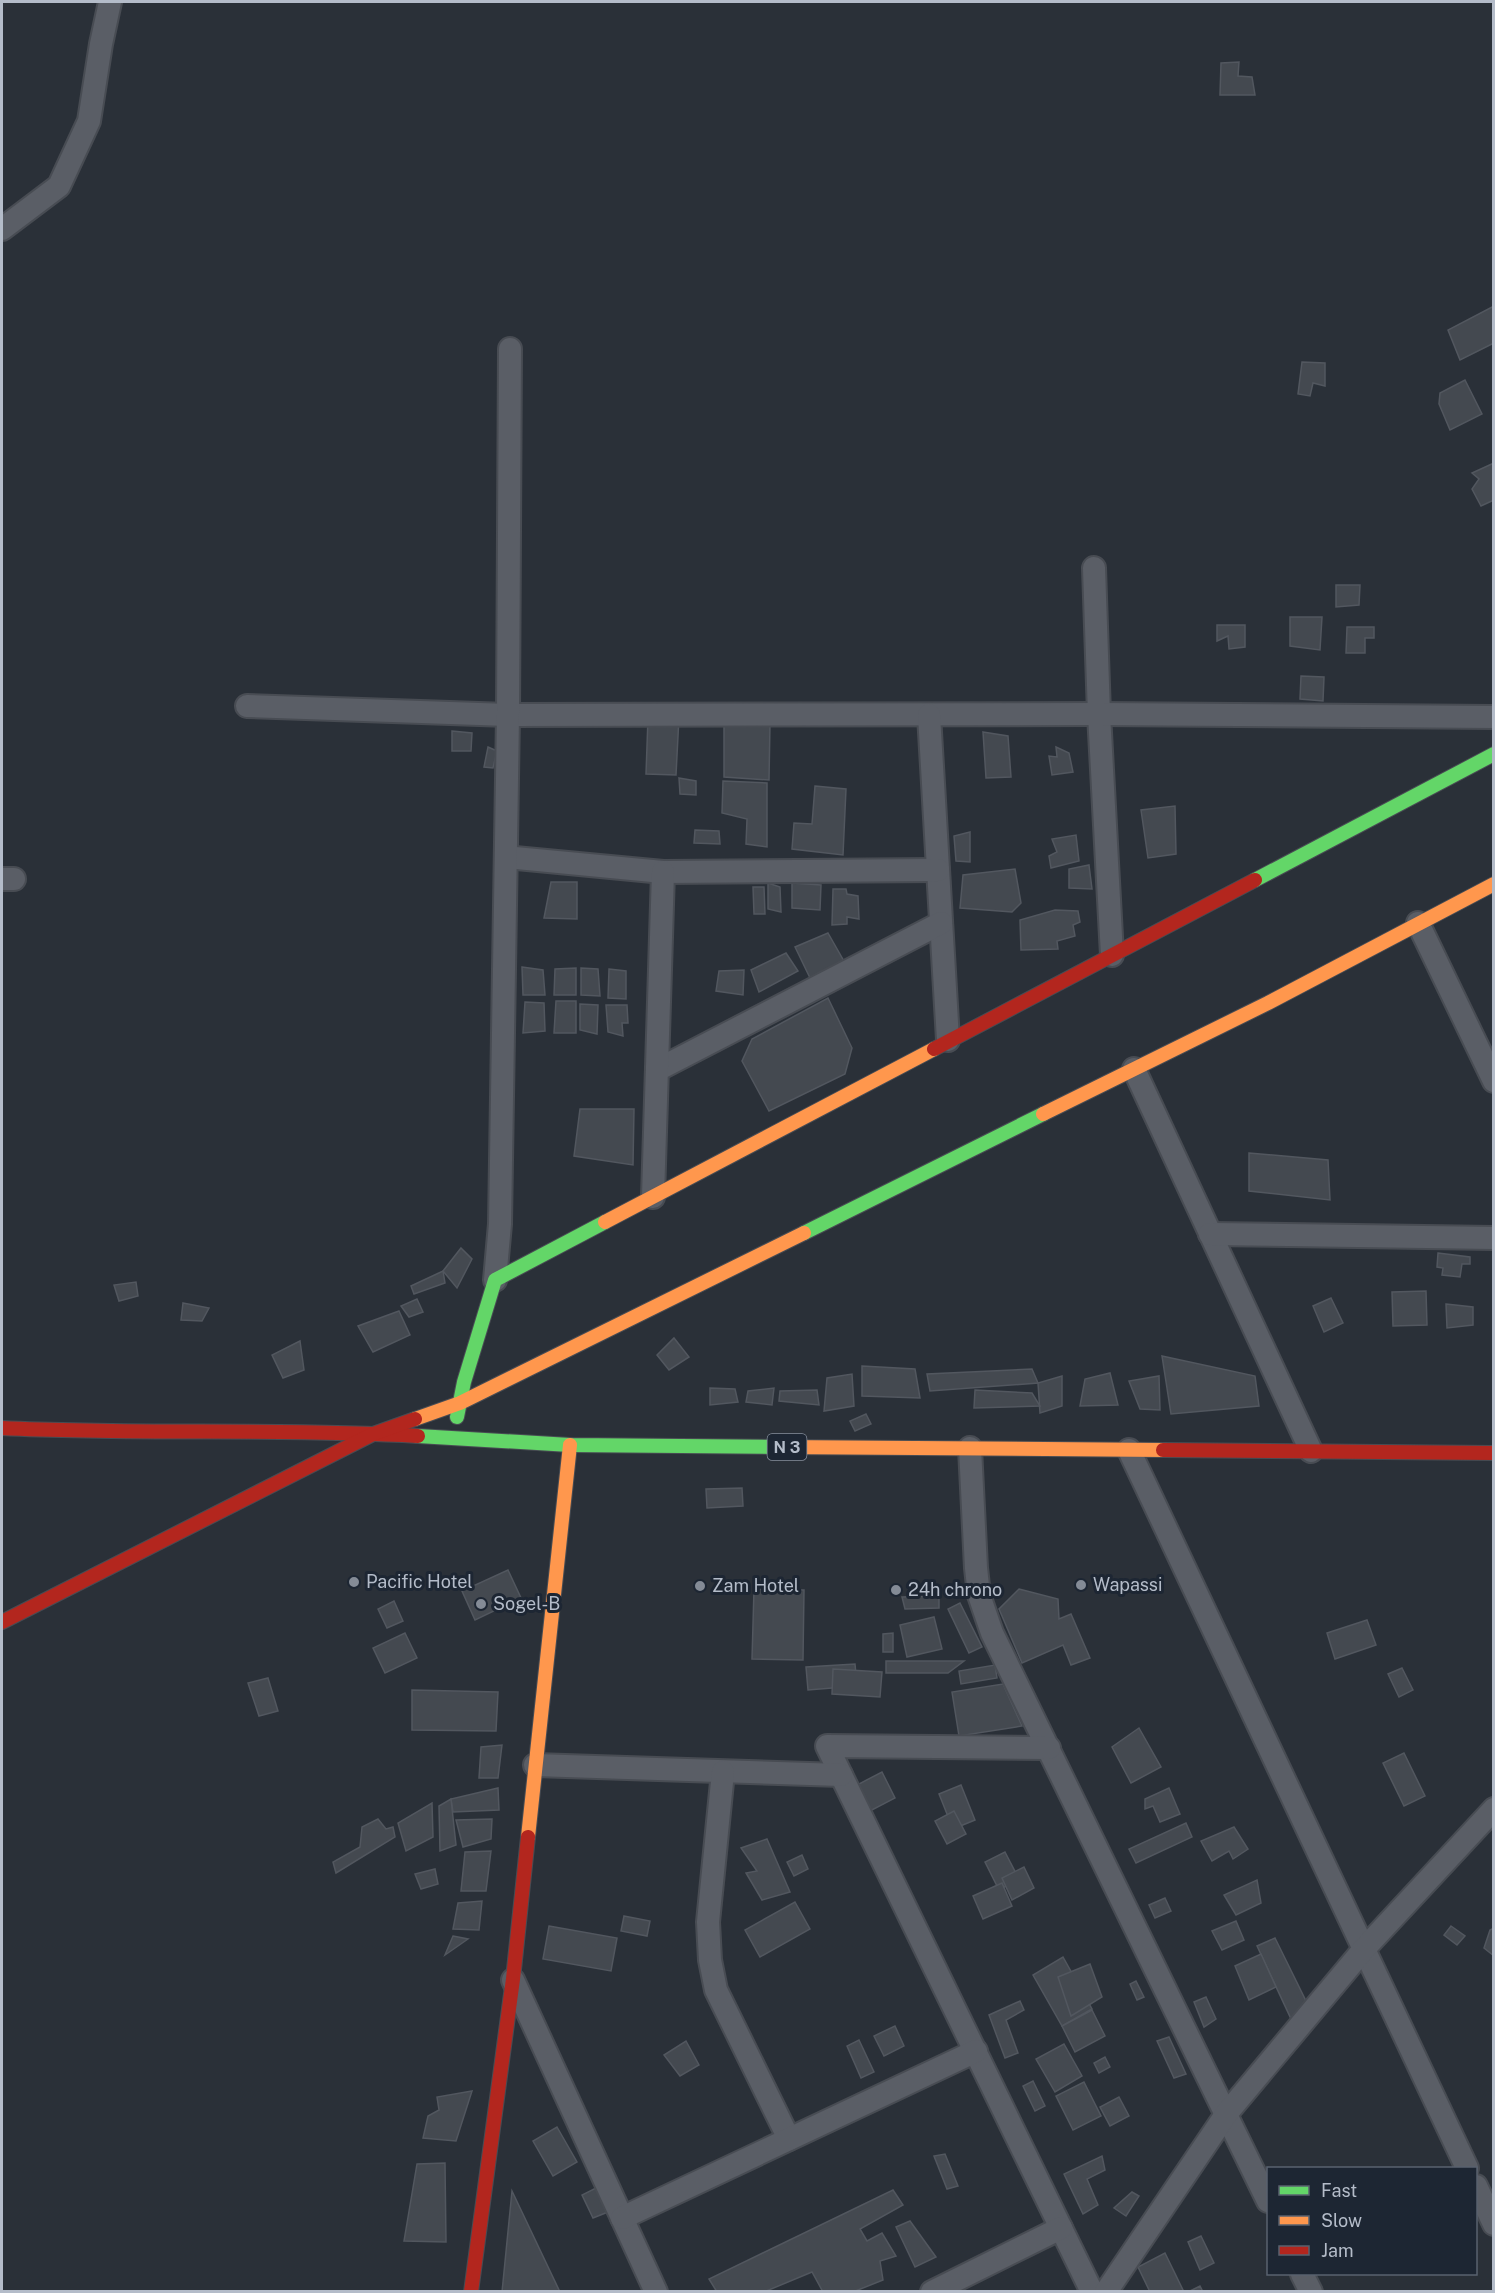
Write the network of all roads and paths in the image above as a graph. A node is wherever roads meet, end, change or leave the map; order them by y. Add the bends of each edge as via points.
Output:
1 (110, 2) edge
2 (2, 229) edge
3 (510, 349) dead end
4 (1094, 568) dead end
5 (247, 706) dead end
6 (1099, 714) junction
7 (508, 715) junction
8 (929, 715) junction
9 (1494, 717) edge
10 (1494, 754) edge
11 (506, 857) junction
12 (938, 870) junction
13 (663, 872) junction
14 (1494, 884) edge
15 (941, 923) junction
16 (1418, 923) junction
17 (1112, 955) junction
18 (948, 1040) junction
19 (1134, 1069) junction
20 (657, 1070) junction
21 (1494, 1081) edge
22 (653, 1197) junction
23 (1210, 1233) junction
24 (1494, 1238) edge
25 (495, 1280) junction
26 (460, 1402) junction
27 (2, 1428) edge
28 (373, 1434) junction
29 (452, 1438) junction
30 (570, 1445) junction
31 (970, 1448) junction
32 (1130, 1450) junction
33 (1311, 1451) junction
34 (1494, 1453) edge
35 (2, 1622) edge
36 (1049, 1748) junction
37 (535, 1765) junction
38 (723, 1772) junction
39 (841, 1775) junction
40 (1494, 1809) edge
41 (1364, 1949) junction
42 (513, 1979) junction
43 (976, 2051) junction
44 (1227, 2113) junction
45 (789, 2139) junction
46 (1466, 2167) edge
47 (1477, 2188) edge
48 (1267, 2197) edge
49 (622, 2218) junction
50 (1494, 2224) edge
51 (1061, 2228) junction
52 (1302, 2275) edge
53 (471, 2292) edge
54 (656, 2292) edge
55 (932, 2292) edge
56 (1092, 2292) edge
57 (1106, 2292) edge
58 (1311, 2292) edge

1 - 2 street via 89,121 59,186
3 - 7 street
4 - 6 street
5 - 7 street
6 - 8 street
6 - 9 street
6 - 17 street
7 - 8 street
7 - 11 street
8 - 12 street
10 - 17 street
11 - 13 street
11 - 25 street via 500,1224
12 - 13 street
12 - 15 street
13 - 20 street
14 - 16 street
15 - 18 street
15 - 20 street
16 - 19 street
16 - 21 street
17 - 18 street
18 - 22 street
19 - 23 street
19 - 26 street
20 - 22 street
22 - 25 street
23 - 24 street
23 - 33 street
25 - 26 street
26 - 28 street
26 - 29 street
27 - 28 street, N 3
28 - 29 street, N 3
28 - 35 street
29 - 30 street, N 3
30 - 31 street, N 3
30 - 37 street
31 - 32 street, N 3
31 - 36 street via 979,1595 992,1633
32 - 33 street, N 3
32 - 41 street
33 - 34 street, N 3
36 - 39 street via 827,1746
36 - 44 street
37 - 38 street
37 - 42 street
38 - 39 street
38 - 45 street via 708,1922 710,1960 716,1990
39 - 43 street
40 - 41 street
41 - 44 street
41 - 46 street
42 - 49 street
42 - 53 street
43 - 45 street
43 - 51 street
44 - 48 street
44 - 57 street
45 - 49 street
47 - 50 street
49 - 54 street
51 - 55 street
51 - 56 street
52 - 58 street

